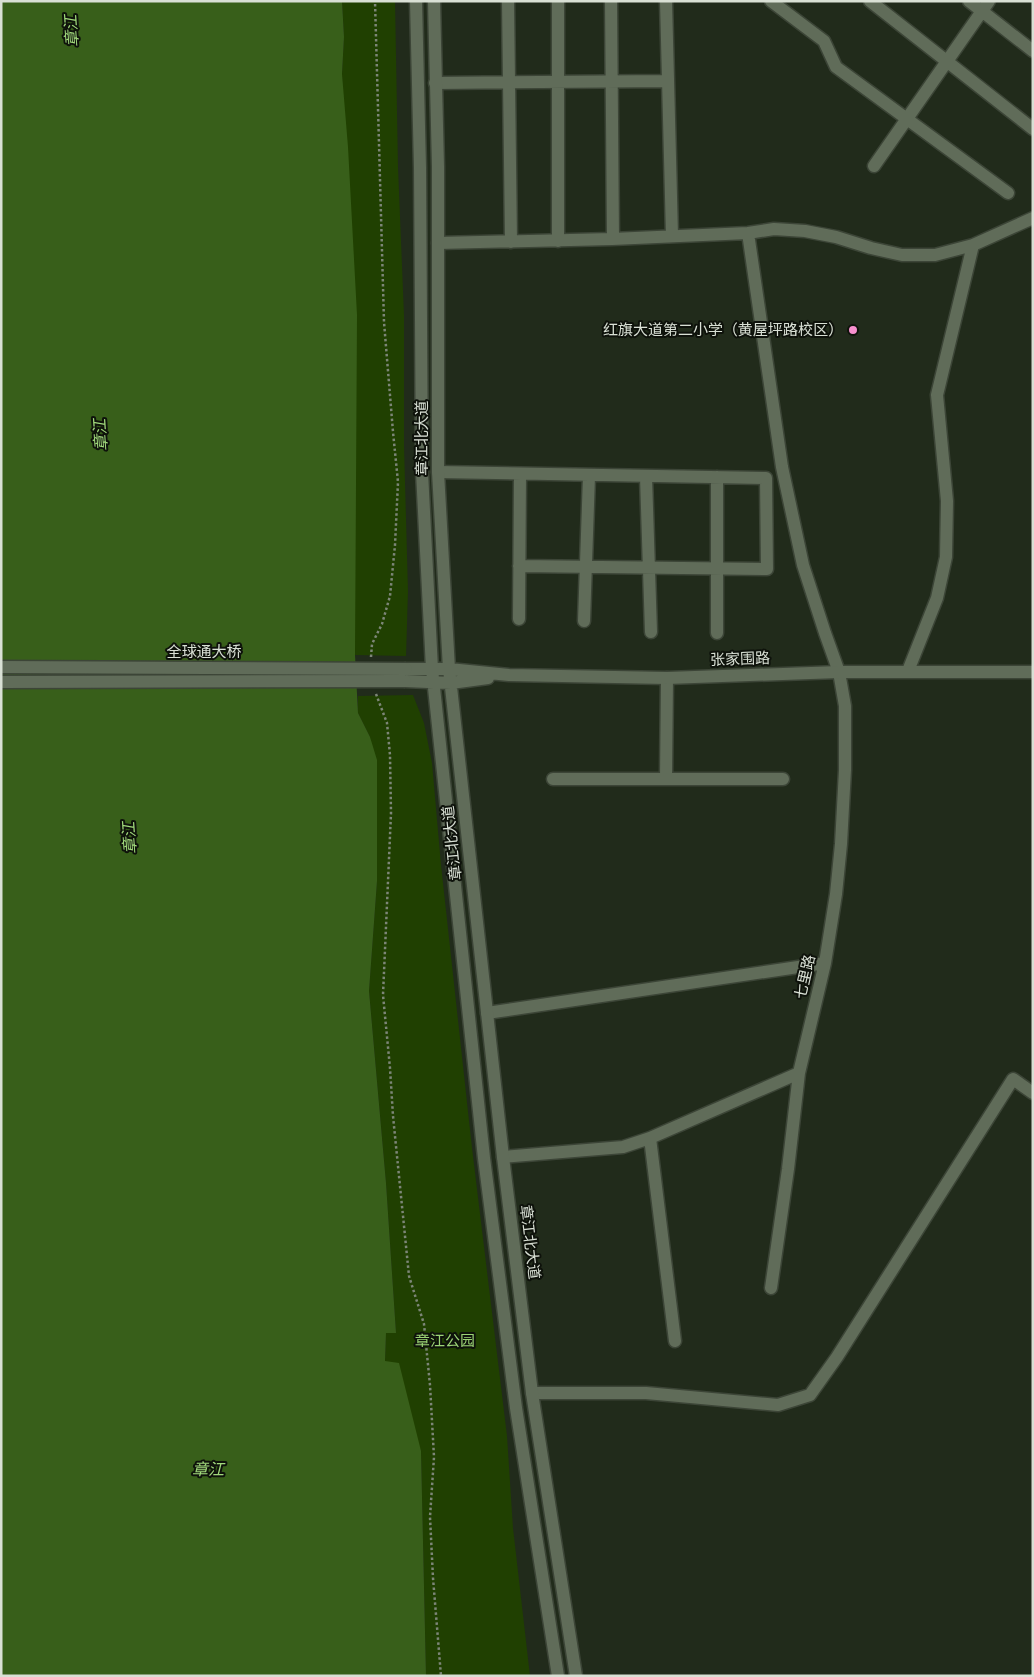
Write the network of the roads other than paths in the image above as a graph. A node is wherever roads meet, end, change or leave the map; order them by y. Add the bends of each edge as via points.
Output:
1 (416, 1) edge
2 (434, 1) edge
3 (508, 1) edge
4 (558, 1) edge
5 (611, 1) edge
6 (666, 1) edge
7 (772, 1) edge
8 (870, 1) edge
9 (969, 1) edge
10 (986, 6) edge
11 (1033, 51) edge
12 (947, 62) junction
13 (611, 81) junction
14 (668, 81) junction
15 (509, 82) junction
16 (558, 82) junction
17 (435, 83) junction
18 (907, 120) junction
19 (1033, 129) edge
20 (874, 166) dead end
21 (1008, 193) dead end
22 (1033, 218) edge
23 (748, 233) junction
24 (672, 236) junction
25 (613, 239) junction
26 (558, 240) junction
27 (511, 242) junction
28 (438, 243) junction
29 (973, 246) junction
30 (438, 472) junction
31 (520, 475) junction
32 (589, 476) junction
33 (646, 476) junction
34 (717, 477) junction
35 (520, 566) junction
36 (586, 567) junction
37 (649, 567) junction
38 (717, 568) junction
39 (519, 619) dead end
40 (584, 622) dead end
41 (650, 632) dead end
42 (717, 633) dead end
43 (1, 667) edge
44 (432, 669) junction
45 (449, 669) junction
46 (908, 671) junction
47 (839, 672) junction
48 (1033, 672) edge
49 (406, 675) junction
50 (509, 675) junction
51 (667, 678) junction
52 (1, 682) edge
53 (433, 682) junction
54 (451, 683) junction
55 (666, 778) junction
56 (783, 778) dead end
57 (553, 779) dead end
58 (826, 963) junction
59 (487, 1013) junction
60 (799, 1073) junction
61 (1033, 1094) edge
62 (650, 1138) junction
63 (503, 1157) junction
64 (771, 1288) dead end
65 (675, 1341) dead end
66 (532, 1393) junction
67 (558, 1676) edge
68 (576, 1676) edge

1 - 44 street, 章江北大道 via 422,472
2 - 17 street, 章江北大道
3 - 15 street
4 - 16 street
5 - 13 street
6 - 14 street
7 - 18 street via 824,41 836,66
8 - 12 street
9 - 10 street
10 - 11 street
10 - 12 street
12 - 18 street
12 - 19 street
13 - 14 street
13 - 16 street
13 - 25 street
14 - 24 street
15 - 16 street
15 - 17 street
15 - 27 street
16 - 26 street
17 - 28 street, 章江北大道
18 - 20 street
18 - 21 street
22 - 29 street
23 - 24 street
23 - 29 street via 774,229 805,231 902,255 935,255
23 - 47 street, 七里路 via 782,467 803,565
24 - 25 street
25 - 26 street
26 - 27 street
27 - 28 street
28 - 30 street, 章江北大道
29 - 46 street via 938,395 947,501 946,557 937,598
30 - 31 street
30 - 45 street, 章江北大道
31 - 32 street
31 - 35 street
32 - 33 street
32 - 36 street
33 - 34 street
33 - 37 street
34 - 38 street
34 - 38 street via 766,478 768,570
35 - 36 street
35 - 39 street
36 - 37 street
36 - 40 street
37 - 38 street
37 - 41 street
38 - 42 street
43 - 49 street, 全球通大桥, bridge
44 - 45 street, 张家围路
44 - 49 street, 张家围路
44 - 53 street, 章江北大道
45 - 50 street, 张家围路
45 - 54 street, 章江北大道
46 - 47 street, 张家围路
46 - 48 street, 张家围路
47 - 51 street, 张家围路
47 - 58 street, 七里路 via 845,706 845,770 841,844
49 - 52 street, 全球通大桥, bridge
49 - 53 street
50 - 51 street, 张家围路
50 - 54 street
51 - 55 street
53 - 54 street
53 - 67 street, 章江北大道 via 484,1158 516,1408
54 - 59 street, 章江北大道
55 - 56 street
55 - 57 street
58 - 59 street
58 - 60 street, 七里路
59 - 63 street, 章江北大道
60 - 62 street
60 - 64 street, 七里路
61 - 66 street via 1013,1079 810,1395 778,1405 646,1393
62 - 63 street via 624,1147
62 - 65 street
63 - 66 street, 章江北大道
66 - 68 street, 章江北大道

